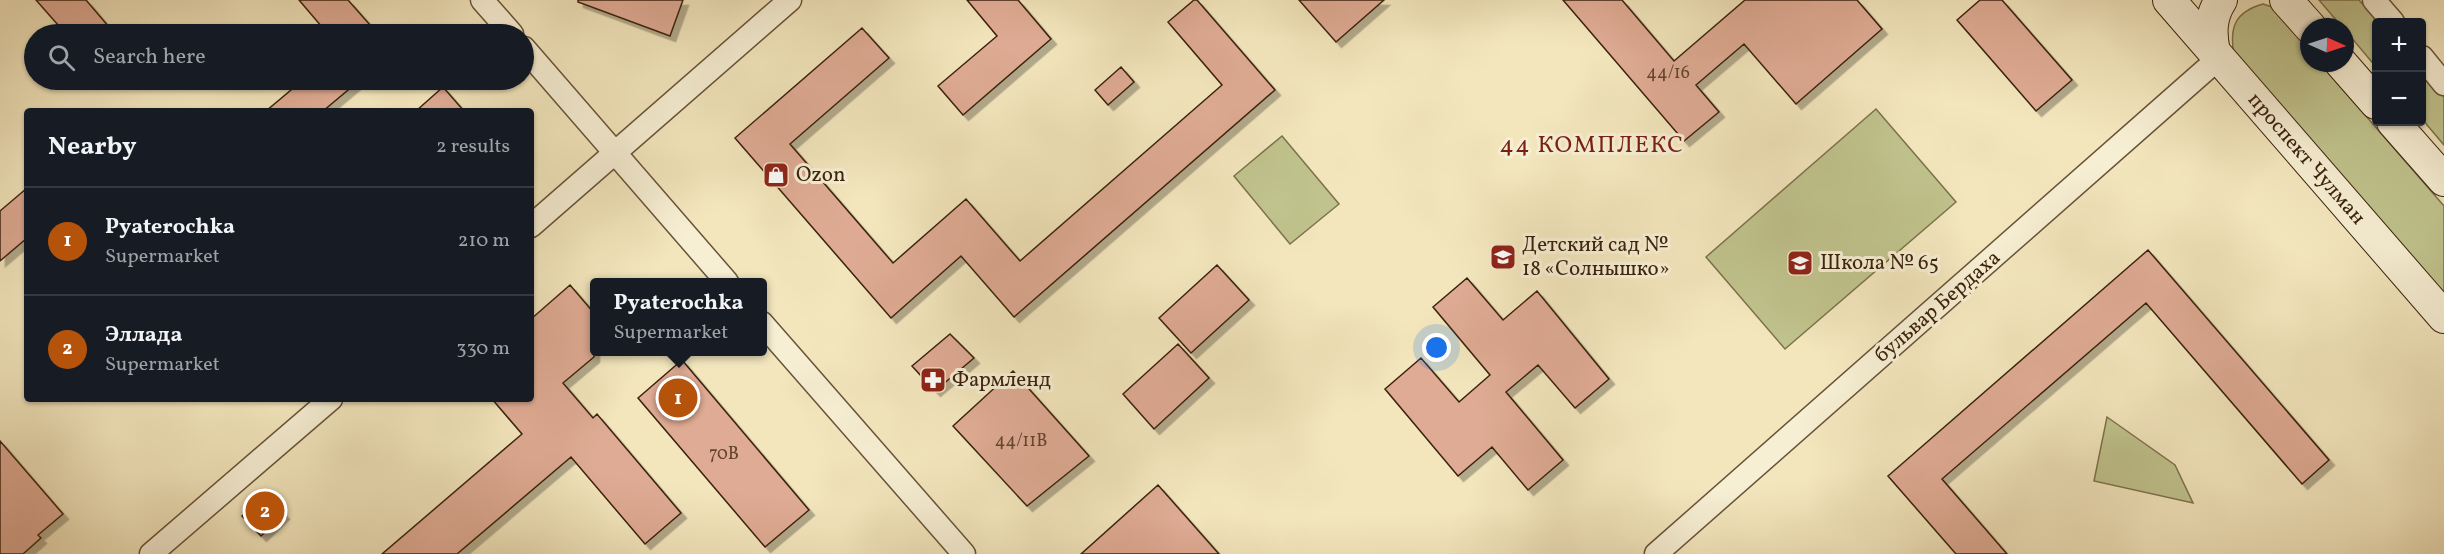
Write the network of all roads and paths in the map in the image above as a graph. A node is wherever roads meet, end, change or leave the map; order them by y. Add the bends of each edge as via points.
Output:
1 (482, 0) edge
2 (790, 0) edge
3 (2169, 0) edge
4 (2221, 0) edge
5 (2286, 0) edge
6 (2374, 0) edge
7 (2302, 18) edge
8 (2390, 18) edge
9 (503, 24) edge
10 (2217, 55) junction
11 (534, 60) edge
12 (2426, 63) edge
13 (2349, 72) edge
14 (2444, 84) edge
15 (2372, 98) edge
16 (2397, 126) edge
17 (615, 154) junction
18 (2444, 180) edge
19 (534, 223) edge
20 (724, 278) edge
21 (2444, 317) edge
22 (767, 329) edge
23 (328, 402) edge
24 (151, 554) edge
25 (964, 554) edge
26 (1656, 554) edge

1 - 9 street
2 - 17 street
3 - 10 main road, проспект Чулман
4 - 10 main road via 2210,26
5 - 7 main road
6 - 8 street
10 - 21 main road, проспект Чулман
10 - 26 street, бульвар Бердаха
11 - 17 street
12 - 14 street
13 - 15 main road
16 - 18 main road
17 - 19 street
17 - 20 street
22 - 25 street
23 - 24 street

